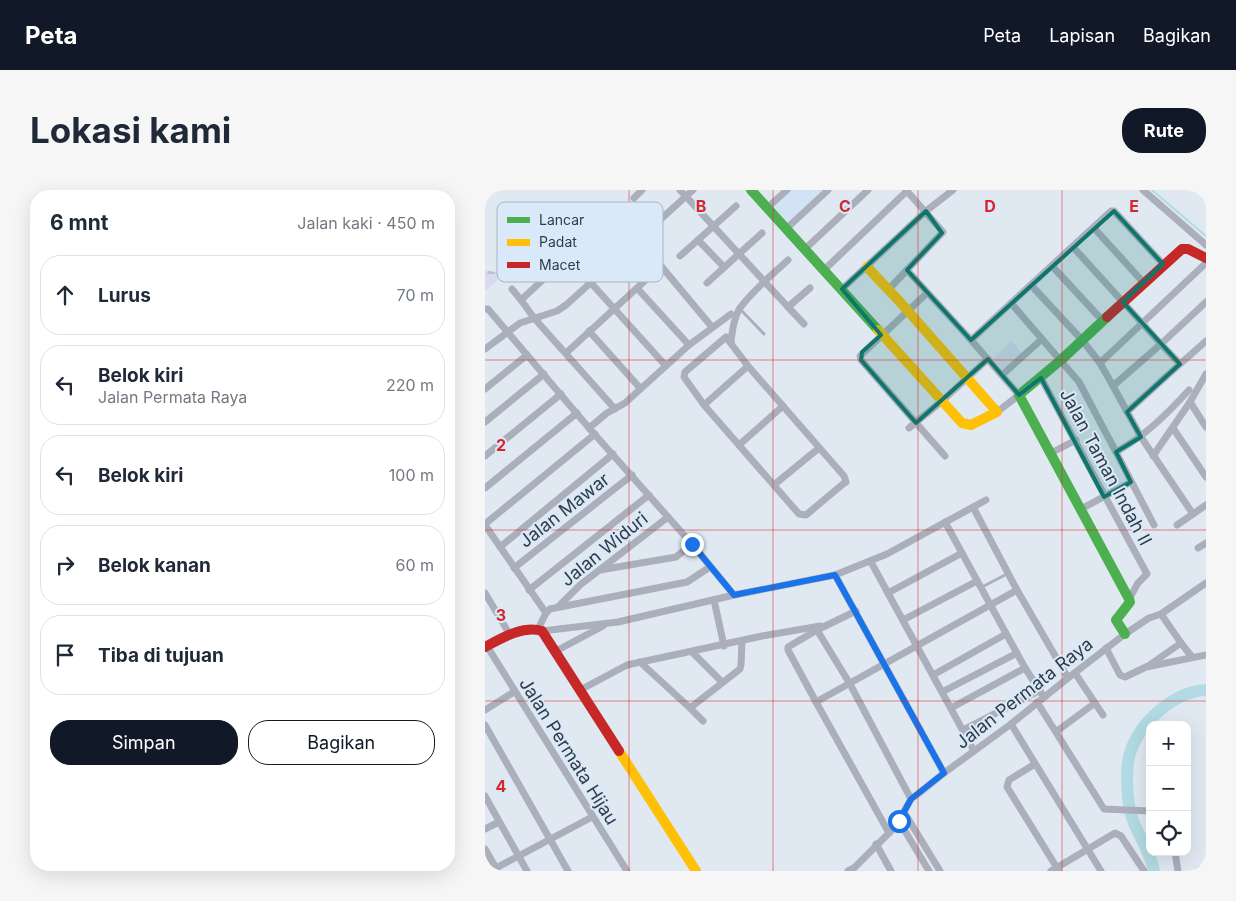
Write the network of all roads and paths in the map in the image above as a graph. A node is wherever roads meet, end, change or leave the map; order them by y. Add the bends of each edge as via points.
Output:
1 (642, 190) edge
2 (680, 190) edge
3 (693, 190) edge
4 (751, 190) edge
5 (787, 190) edge
6 (828, 190) edge
7 (868, 190) edge
8 (907, 190) edge
9 (1143, 190) edge
10 (948, 192) edge
11 (686, 196) junction
12 (635, 198) dead end
13 (736, 206) dead end
14 (767, 208) junction
15 (926, 211) junction
16 (663, 218) edge
17 (713, 226) junction
18 (787, 228) junction
19 (1093, 228) junction
20 (762, 233) dead end
21 (698, 240) junction
22 (1206, 245) edge
23 (1073, 247) junction
24 (805, 249) junction
25 (741, 253) junction
26 (680, 256) dead end
27 (1206, 258) edge
28 (788, 260) dead end
29 (1206, 263) edge
30 (1163, 264) junction
31 (1052, 266) junction
32 (724, 267) junction
33 (867, 267) junction
34 (663, 268) edge
35 (824, 270) junction
36 (907, 270) junction
37 (540, 282) edge
38 (644, 282) edge
39 (765, 282) junction
40 (1143, 282) junction
41 (591, 283) joint
42 (707, 284) dead end
43 (1031, 286) junction
44 (637, 288) junction
45 (811, 288) dead end
46 (889, 288) junction
47 (512, 289) dead end
48 (841, 289) junction
49 (927, 293) junction
50 (521, 300) junction
51 (1123, 302) junction
52 (1206, 302) edge
53 (1011, 303) junction
54 (788, 307) junction
55 (614, 308) junction
56 (740, 308) junction
57 (485, 309) edge
58 (908, 310) junction
59 (731, 314) dead end
60 (534, 318) junction
61 (1103, 321) junction
62 (1142, 323) junction
63 (804, 324) dead end
64 (712, 326) junction
65 (508, 331) junction
66 (589, 331) junction
67 (764, 334) dead end
68 (881, 335) junction
69 (1042, 339) junction
70 (971, 340) junction
71 (1082, 340) junction
72 (1206, 341) edge
73 (731, 343) junction
74 (1161, 344) junction
75 (689, 345) junction
76 (485, 350) edge
77 (566, 353) junction
78 (527, 355) junction
79 (988, 359) junction
80 (1061, 360) junction
81 (1099, 363) junction
82 (1180, 364) junction
83 (666, 366) junction
84 (748, 366) junction
85 (544, 374) junction
86 (1206, 374) edge
87 (1002, 375) junction
88 (1041, 378) junction
89 (967, 380) junction
90 (1113, 386) junction
91 (640, 388) junction
92 (485, 389) edge
93 (1189, 390) dead end
94 (561, 394) junction
95 (1019, 395) junction
96 (942, 401) junction
97 (1190, 402) junction
98 (704, 404) junction
99 (783, 406) junction
100 (615, 409) junction
101 (997, 412) junction
102 (1127, 412) junction
103 (577, 413) junction
104 (485, 420) edge
105 (916, 423) junction
106 (1206, 427) edge
107 (589, 428) junction
108 (909, 428) dead end
109 (1173, 428) junction
110 (595, 434) junction
111 (1141, 437) junction
112 (1076, 440) junction
113 (739, 445) junction
114 (819, 448) junction
115 (1116, 452) junction
116 (1051, 453) junction
117 (613, 454) junction
118 (485, 456) edge
119 (945, 456) dead end
120 (1153, 456) junction
121 (632, 475) junction
122 (1206, 477) edge
123 (1131, 482) junction
124 (775, 484) junction
125 (485, 488) edge
126 (649, 495) junction
127 (1104, 497) junction
128 (986, 500) dead end
129 (1206, 505) edge
130 (973, 507) junction
131 (1081, 509) junction
132 (1193, 514) junction
133 (668, 517) junction
134 (945, 522) junction
135 (485, 525) edge
136 (1154, 525) dead end
137 (1177, 525) dead end
138 (1206, 543) edge
139 (692, 544) junction
140 (500, 547) junction
141 (1198, 548) dead end
142 (962, 553) junction
143 (871, 562) junction
144 (710, 567) junction
145 (514, 568) junction
146 (597, 571) junction
147 (835, 575) junction
148 (1005, 575) dead end
149 (1206, 583) edge
150 (979, 584) junction
151 (529, 590) junction
152 (1017, 590) junction
153 (888, 593) junction
154 (486, 595) edge
155 (734, 595) junction
156 (1129, 599) junction
157 (714, 600) junction
158 (991, 605) junction
159 (559, 606) junction
160 (855, 611) junction
161 (546, 612) junction
162 (1161, 614) junction
163 (903, 620) junction
164 (607, 624) junction
165 (826, 626) junction
166 (540, 630) junction
167 (817, 630) junction
168 (1007, 634) junction
169 (1125, 634) junction
170 (510, 635) junction
171 (742, 641) junction
172 (1181, 643) junction
173 (486, 646) edge
174 (724, 646) junction
175 (917, 647) junction
176 (1106, 648) junction
177 (556, 651) junction
178 (692, 652) junction
179 (1017, 653) junction
180 (1206, 655) edge
181 (1193, 657) junction
182 (639, 662) junction
183 (884, 664) junction
184 (1025, 668) junction
185 (1146, 668) junction
186 (1075, 673) junction
187 (933, 675) junction
188 (1068, 678) junction
189 (722, 682) junction
190 (850, 684) junction
191 (580, 690) junction
192 (514, 692) junction
193 (942, 692) junction
194 (1041, 694) junction
195 (817, 702) junction
196 (1037, 702) junction
197 (1095, 703) junction
198 (690, 708) junction
199 (951, 708) junction
200 (485, 710) edge
201 (1103, 715) dead end
202 (703, 722) dead end
203 (1011, 724) junction
204 (485, 725) edge
205 (963, 730) junction
206 (1057, 731) junction
207 (974, 751) junction
208 (1035, 764) junction
209 (944, 773) junction
210 (485, 796) edge
211 (911, 799) junction
212 (1146, 811) edge
213 (904, 812) junction
214 (592, 817) junction
215 (899, 821) junction
216 (499, 822) junction
217 (485, 829) edge
218 (889, 833) junction
219 (549, 838) junction
220 (876, 844) junction
221 (485, 849) edge
222 (1087, 850) junction
223 (518, 856) junction
224 (1176, 856) edge
225 (1206, 866) edge
226 (494, 870) edge
227 (853, 870) edge
228 (1056, 870) edge
229 (1180, 870) edge
230 (527, 871) edge
231 (568, 871) edge
232 (627, 871) edge
233 (695, 871) edge
234 (891, 871) edge
235 (929, 871) edge
236 (940, 871) edge
237 (1101, 871) edge
238 (1143, 871) edge
239 (1198, 871) edge

1 - 12 street
2 - 11 street
3 - 11 street
4 - 14 street
5 - 14 street
6 - 18 street
7 - 24 street
8 - 15 street
8 - 35 street
9 - 22 street
10 - 15 street
11 - 16 street
11 - 17 street
13 - 17 street
14 - 18 street
15 - 33 street
15 - 36 street via 943,233
17 - 21 street
17 - 25 street
18 - 24 street
19 - 23 street
19 - 30 street via 1114,211
19 - 40 street
20 - 25 street
21 - 26 street
21 - 32 street
23 - 31 street
23 - 51 street
24 - 35 street
25 - 32 street
25 - 39 street
27 - 30 street via 1184,248
28 - 39 street
29 - 62 street
30 - 40 street
31 - 43 street
31 - 61 street
32 - 42 street
33 - 46 street
33 - 48 street
34 - 64 street
35 - 48 street
36 - 46 street
36 - 49 street
37 - 50 street
38 - 44 street
39 - 54 street
39 - 56 street
40 - 51 street
41 - 55 street
41 - 60 street via 557,311
43 - 53 street
43 - 71 street
44 - 55 street
44 - 75 street
45 - 54 street
46 - 58 street
47 - 50 street
48 - 68 street
49 - 58 street
49 - 70 street
50 - 60 street
51 - 61 street
51 - 62 street
52 - 74 street
53 - 69 street
53 - 70 street
54 - 63 street
55 - 66 street
55 - 83 street
56 - 67 lane
56 - 73 street
57 - 65 street
58 - 68 street
58 - 89 street
59 - 64 street
60 - 65 street
60 - 77 street
61 - 71 street
62 - 74 street
62 - 81 street
64 - 75 street
65 - 76 street
65 - 78 street
66 - 77 street
66 - 91 street
68 - 96 street
68 - 105 street via 862,352 861,360
69 - 80 street
69 - 87 street
70 - 79 street
71 - 80 street
71 - 81 street
72 - 82 street
73 - 84 street
73 - 98 street via 726,337 683,374
74 - 82 street
74 - 90 street
75 - 83 street
77 - 100 street
78 - 85 street
78 - 92 street
79 - 87 street
79 - 89 street
80 - 88 street
80 - 115 street via 1079,382
81 - 90 street
82 - 102 street
83 - 91 street
84 - 98 street
84 - 99 street
85 - 94 street
85 - 104 street
86 - 97 street
87 - 95 street
88 - 95 street
88 - 112 street, Jalan Taman Indah II
89 - 96 street
89 - 101 street
90 - 102 street
91 - 100 street
93 - 111 street
94 - 103 street
94 - 118 street
95 - 101 street
95 - 116 street
96 - 101 street via 967,425
96 - 105 street
97 - 106 street
97 - 109 street
98 - 113 street
99 - 113 street
99 - 114 street
100 - 107 street
102 - 111 street
103 - 107 street
103 - 125 street
105 - 108 street
105 - 119 street
107 - 110 street
109 - 120 street
109 - 122 street
110 - 117 street
110 - 135 street
111 - 115 street
111 - 120 street
112 - 116 street
112 - 127 street, Jalan Taman Indah II
113 - 124 street
114 - 124 street
114 - 124 street via 844,476 843,484 802,515
115 - 123 street
116 - 131 street
117 - 121 street
117 - 140 street
120 - 132 street
121 - 126 street
121 - 145 street, Jalan Mawar
123 - 127 street
123 - 136 street
126 - 133 street
126 - 151 street
127 - 131 street
127 - 156 street, Jalan Taman Indah II via 1145,570 1146,576
128 - 130 street
129 - 132 street
130 - 134 street
130 - 152 street
131 - 156 street
132 - 137 street
133 - 139 street
133 - 146 street, Jalan Widuri
134 - 142 street
134 - 143 street
135 - 140 street
138 - 141 street
139 - 144 street
139 - 146 street via 676,557
140 - 145 street
142 - 150 street
142 - 153 street
143 - 147 street
143 - 153 street
144 - 155 street
144 - 159 street via 687,582 661,589
145 - 151 street
146 - 159 street, Jalan Widuri
147 - 155 street
147 - 160 street, Jalan Permata Raya
148 - 150 lane
149 - 162 street, Jalan Permata Raya
150 - 158 street
150 - 163 street
151 - 161 street
152 - 158 street
152 - 188 street
153 - 163 street
154 - 170 street
155 - 157 street
156 - 169 street via 1116,620
157 - 164 street
157 - 174 street
158 - 168 street
158 - 175 street
159 - 161 street
160 - 165 street
160 - 183 street, Jalan Permata Raya
161 - 166 street
162 - 169 street, Jalan Permata Raya
162 - 172 street
163 - 175 street
164 - 166 street
164 - 177 street
165 - 167 street
165 - 171 street
166 - 170 street via 532,628
166 - 177 street
167 - 190 street
167 - 195 street via 790,645 788,650
168 - 179 street
168 - 187 street
169 - 176 street, Jalan Permata Raya
170 - 173 street
171 - 174 street
171 - 189 street via 741,667
172 - 181 street
172 - 185 street
173 - 192 street, Jalan Permata Hijau
174 - 178 street
175 - 183 street
175 - 187 street
176 - 185 street via 1121,676
176 - 186 street, Jalan Permata Raya
177 - 191 street
178 - 182 street
178 - 189 street
179 - 184 street
179 - 193 street
180 - 181 street
181 - 185 street
182 - 191 street
182 - 198 street
183 - 190 street
183 - 209 street, Jalan Permata Raya
184 - 194 street
184 - 199 street
186 - 188 street, Jalan Permata Raya
186 - 197 street
187 - 193 street
188 - 194 street, Jalan Permata Raya
189 - 198 street
190 - 195 street
190 - 211 street
191 - 233 street
192 - 200 street
192 - 214 street, Jalan Permata Hijau
193 - 199 street
194 - 196 street, Jalan Permata Raya
194 - 205 street
195 - 218 street
196 - 203 street, Jalan Permata Raya
196 - 206 street
197 - 201 street
197 - 206 street
198 - 202 street
199 - 205 street
203 - 207 street, Jalan Permata Raya
203 - 208 street
204 - 219 street
205 - 207 street
206 - 212 street via 1104,809
207 - 209 street, Jalan Permata Raya
208 - 222 street
208 - 228 street via 1009,780 1007,787
209 - 211 street
210 - 216 street
211 - 213 street
213 - 215 street
213 - 236 street
214 - 219 street
214 - 232 street, Jalan Permata Hijau
215 - 218 street
215 - 235 street
216 - 217 street
216 - 223 street
218 - 220 street
219 - 223 street
219 - 231 street
220 - 227 street
220 - 234 street
221 - 226 street
222 - 228 street
222 - 237 street
222 - 238 street via 1118,834
223 - 226 street
223 - 230 street
224 - 229 street
225 - 239 street

